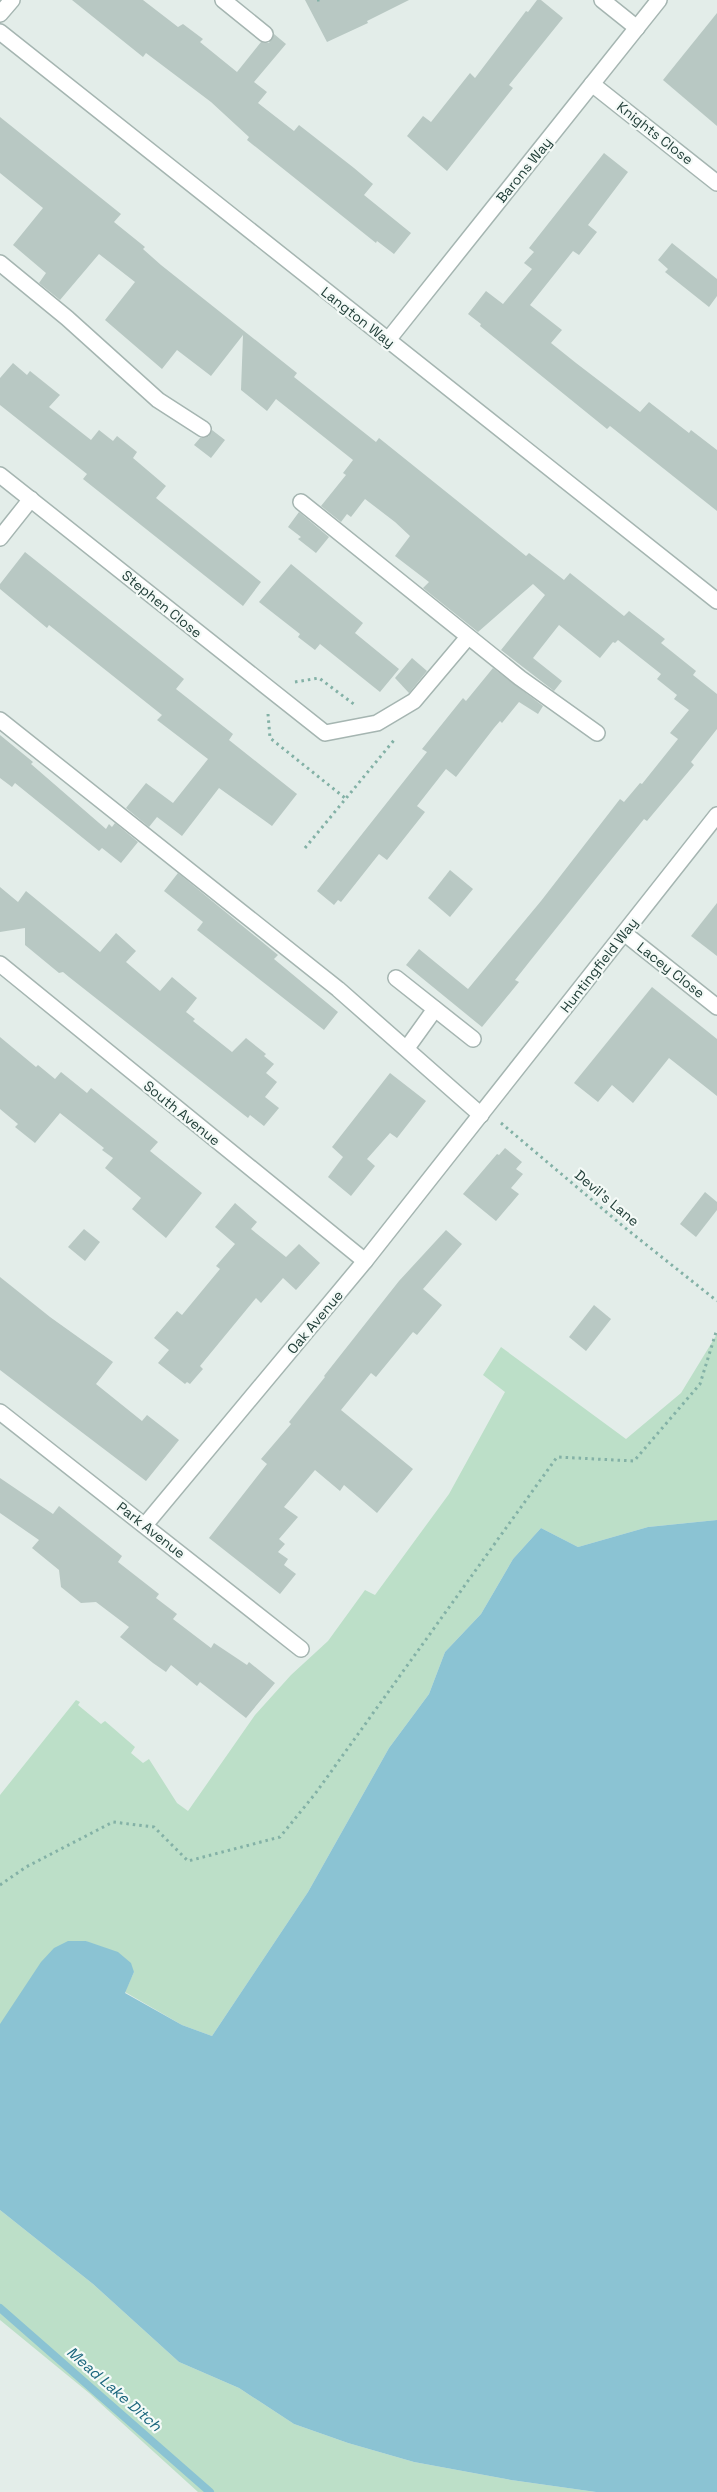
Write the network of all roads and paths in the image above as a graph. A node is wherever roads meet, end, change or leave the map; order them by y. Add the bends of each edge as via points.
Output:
1 (12, 0) edge
2 (223, 0) edge
3 (602, 0) edge
4 (659, 0) edge
5 (0, 14) edge
6 (637, 28) junction
7 (0, 32) edge
8 (265, 34) dead end
9 (592, 84) junction
10 (717, 183) edge
11 (0, 263) edge
12 (388, 340) junction
13 (203, 429) dead end
14 (0, 475) edge
15 (31, 499) junction
16 (301, 502) dead end
17 (0, 538) edge
18 (717, 601) edge
19 (468, 638) junction
20 (0, 720) edge
21 (597, 734) dead end
22 (717, 815) edge
23 (624, 934) junction
24 (0, 964) edge
25 (396, 978) dead end
26 (717, 1007) edge
27 (436, 1009) junction
28 (473, 1039) dead end
29 (407, 1048) junction
30 (483, 1113) junction
31 (365, 1261) junction
32 (717, 1301) edge
33 (717, 1329) edge
34 (0, 1412) edge
35 (145, 1526) junction
36 (301, 1649) dead end
37 (0, 1885) edge

1 - 5 street
2 - 8 street
3 - 6 street
4 - 6 street, Barons Way
6 - 9 street, Barons Way
7 - 12 street, Langton Way
9 - 10 street, Knights Close
9 - 12 street, Barons Way
11 - 13 street via 158,400
12 - 18 street, Langton Way
14 - 15 street, Stephen Close
15 - 17 street
15 - 19 street, Stephen Close via 325,734 377,723 414,701
16 - 19 street
19 - 21 street
20 - 29 street via 338,989
22 - 23 street, Huntingfield Way
23 - 26 street, Lacey Close
23 - 30 street, Huntingfield Way
24 - 31 street, South Avenue
25 - 27 street
27 - 28 street
27 - 29 street
29 - 30 street
30 - 31 street, Oak Avenue
30 - 32 path, Devil's Lane
31 - 35 street, Oak Avenue
33 - 37 path via 700,1384 634,1461 557,1457 315,1794 280,1837 188,1861 154,1827 113,1822 26,1867
34 - 35 street, Park Avenue
35 - 36 street, Park Avenue

